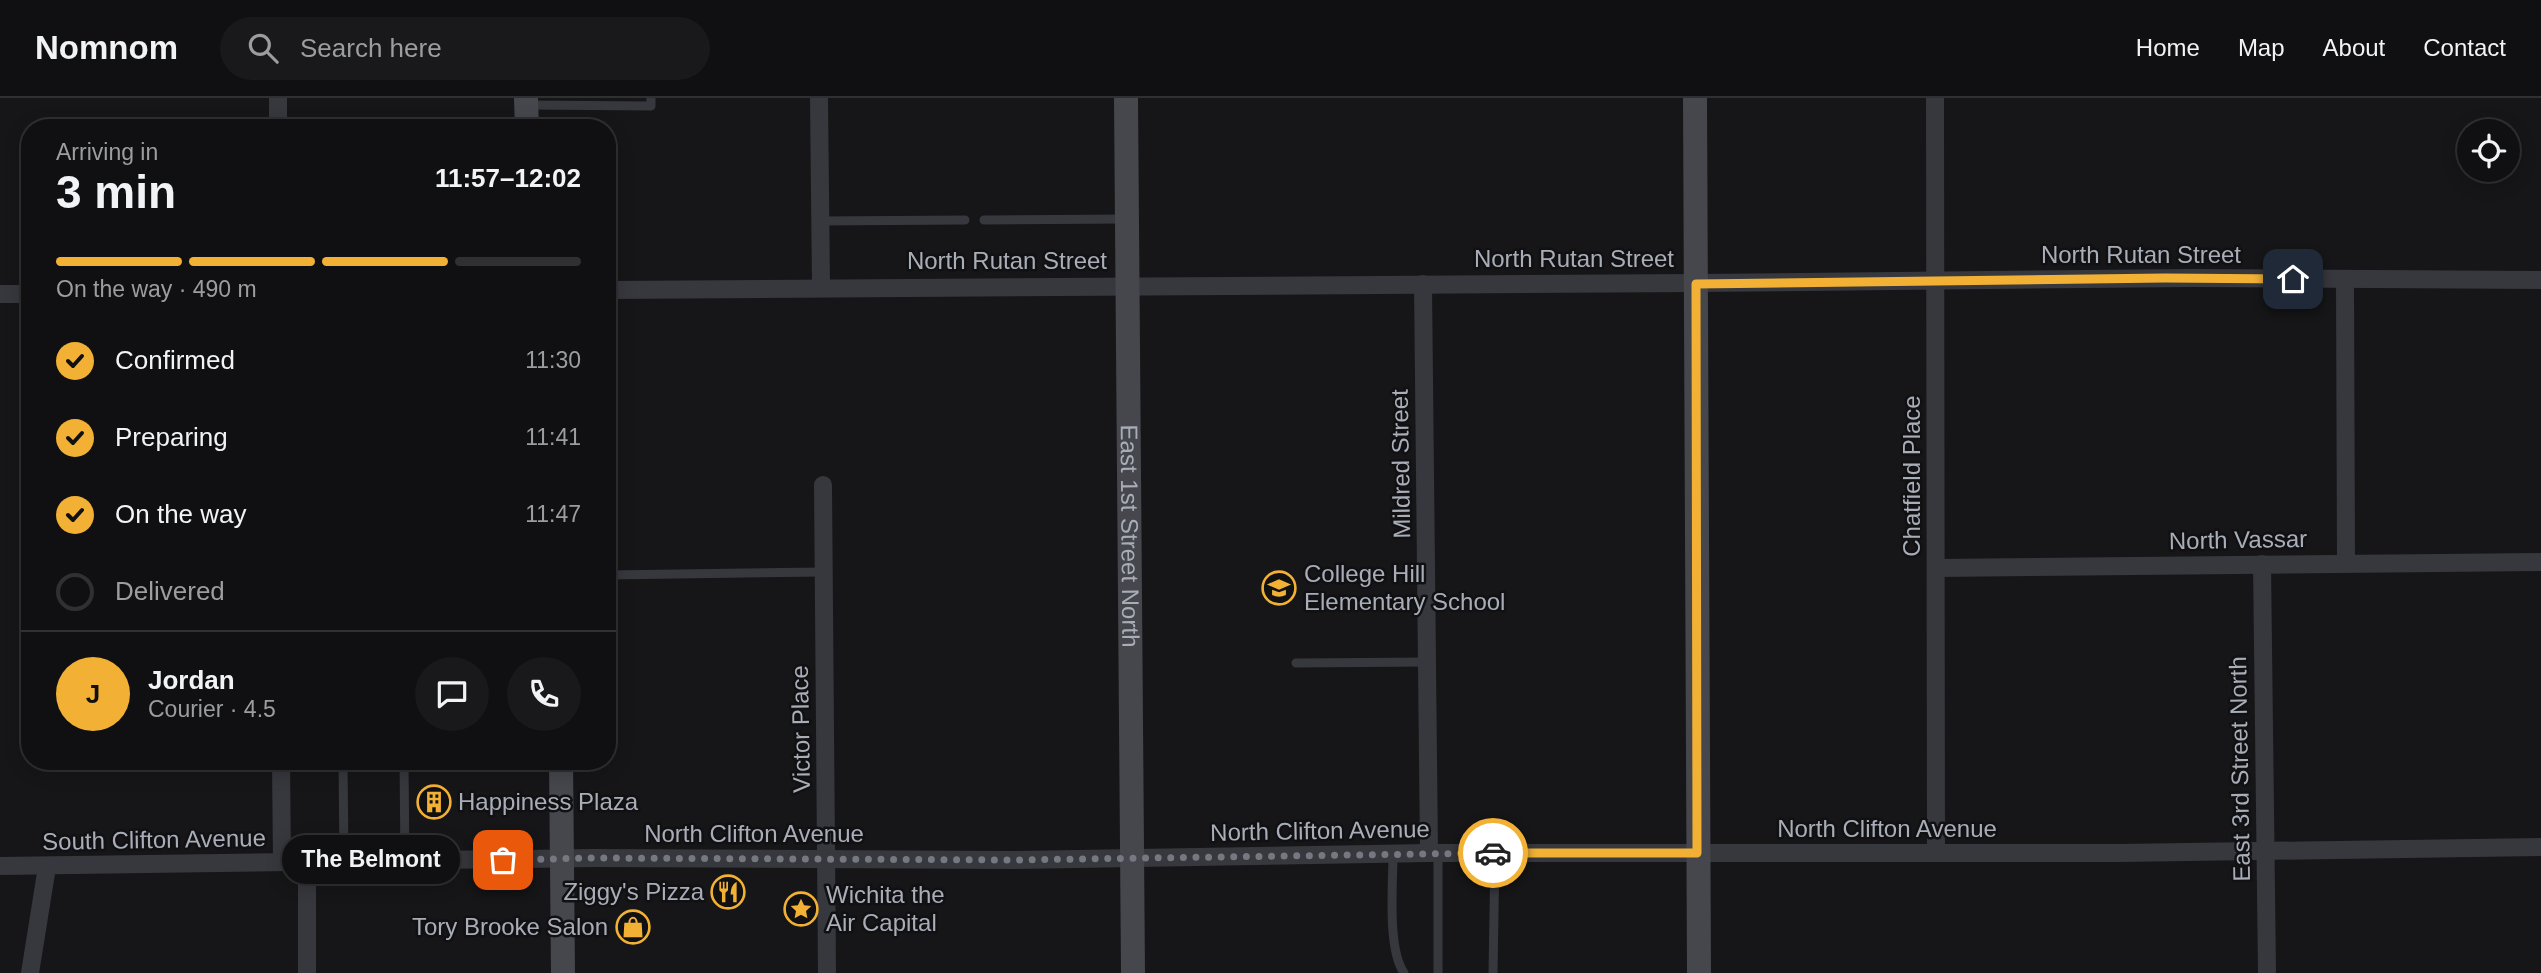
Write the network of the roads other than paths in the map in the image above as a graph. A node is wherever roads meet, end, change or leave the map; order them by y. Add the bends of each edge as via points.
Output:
1 (278, 98) edge
2 (651, 98) edge
3 (819, 98) edge
4 (1126, 98) edge
5 (1695, 98) edge
6 (1935, 98) edge
7 (526, 110) edge
8 (278, 119) edge
9 (1127, 219) junction
10 (965, 220) dead end
11 (984, 220) dead end
12 (820, 221) junction
13 (2344, 280) junction
14 (2541, 280) edge
15 (1936, 281) junction
16 (1696, 284) junction
17 (1127, 285) junction
18 (1423, 285) junction
19 (821, 287) junction
20 (616, 290) edge
21 (0, 294) edge
22 (21, 294) edge
23 (822, 485) dead end
24 (2541, 562) edge
25 (2346, 563) junction
26 (2262, 564) junction
27 (1937, 568) junction
28 (824, 572) junction
29 (616, 575) edge
30 (1427, 662) junction
31 (1296, 663) dead end
32 (281, 770) edge
33 (343, 770) edge
34 (404, 770) edge
35 (561, 770) edge
36 (2541, 847) edge
37 (2265, 850) junction
38 (1433, 853) junction
39 (1495, 853) junction
40 (1697, 853) junction
41 (1936, 853) junction
42 (1393, 854) junction
43 (1132, 858) junction
44 (562, 859) junction
45 (827, 859) junction
46 (282, 861) junction
47 (307, 861) junction
48 (344, 861) junction
49 (405, 861) junction
50 (0, 866) edge
51 (47, 867) junction
52 (30, 973) edge
53 (307, 973) edge
54 (563, 973) edge
55 (827, 973) edge
56 (1133, 973) edge
57 (1404, 973) edge
58 (1438, 973) edge
59 (1493, 973) edge
60 (1699, 973) edge
61 (2267, 973) edge

1 - 8 street
2 - 7 lane via 651,106
3 - 12 street
4 - 9 street, East 1st Street North
5 - 16 street
6 - 15 street, Chatfield Place
9 - 11 lane
9 - 17 street, East 1st Street North
10 - 12 lane
12 - 19 street
13 - 14 street, North Rutan Street
13 - 15 street, North Rutan Street
13 - 25 street
15 - 16 street, North Rutan Street
15 - 27 street, Chatfield Place
16 - 18 street, North Rutan Street
16 - 40 street
17 - 18 street, North Rutan Street
17 - 19 street, North Rutan Street
17 - 43 street, East 1st Street North
18 - 30 street, Mildred Street
19 - 20 street, North Rutan Street
21 - 22 street
23 - 28 street, Victor Place
24 - 25 street, North Vassar
25 - 26 street, North Vassar
26 - 27 street, North Vassar
26 - 37 street, East 3rd Street North
27 - 41 street, Chatfield Place
28 - 29 lane
28 - 45 street, Victor Place
30 - 31 lane
30 - 38 street, Mildred Street
32 - 46 street
33 - 48 lane
34 - 49 lane
35 - 44 street
36 - 37 street, North Clifton Avenue
37 - 41 street, North Clifton Avenue
37 - 61 street, East 3rd Street North
38 - 39 street, North Clifton Avenue
38 - 42 street, North Clifton Avenue
38 - 58 lane
39 - 40 street, North Clifton Avenue
39 - 59 lane
40 - 41 street, North Clifton Avenue
40 - 60 street
42 - 43 street, North Clifton Avenue
42 - 57 lane via 1394,940
43 - 45 street, North Clifton Avenue
43 - 56 street, East 1st Street North
44 - 45 street, North Clifton Avenue
44 - 49 street, South Clifton Avenue
44 - 54 street
45 - 55 street, Victor Place
46 - 47 street, South Clifton Avenue
46 - 51 street, South Clifton Avenue
47 - 48 street, South Clifton Avenue
47 - 53 street
48 - 49 street, South Clifton Avenue
50 - 51 street, South Clifton Avenue
51 - 52 street

